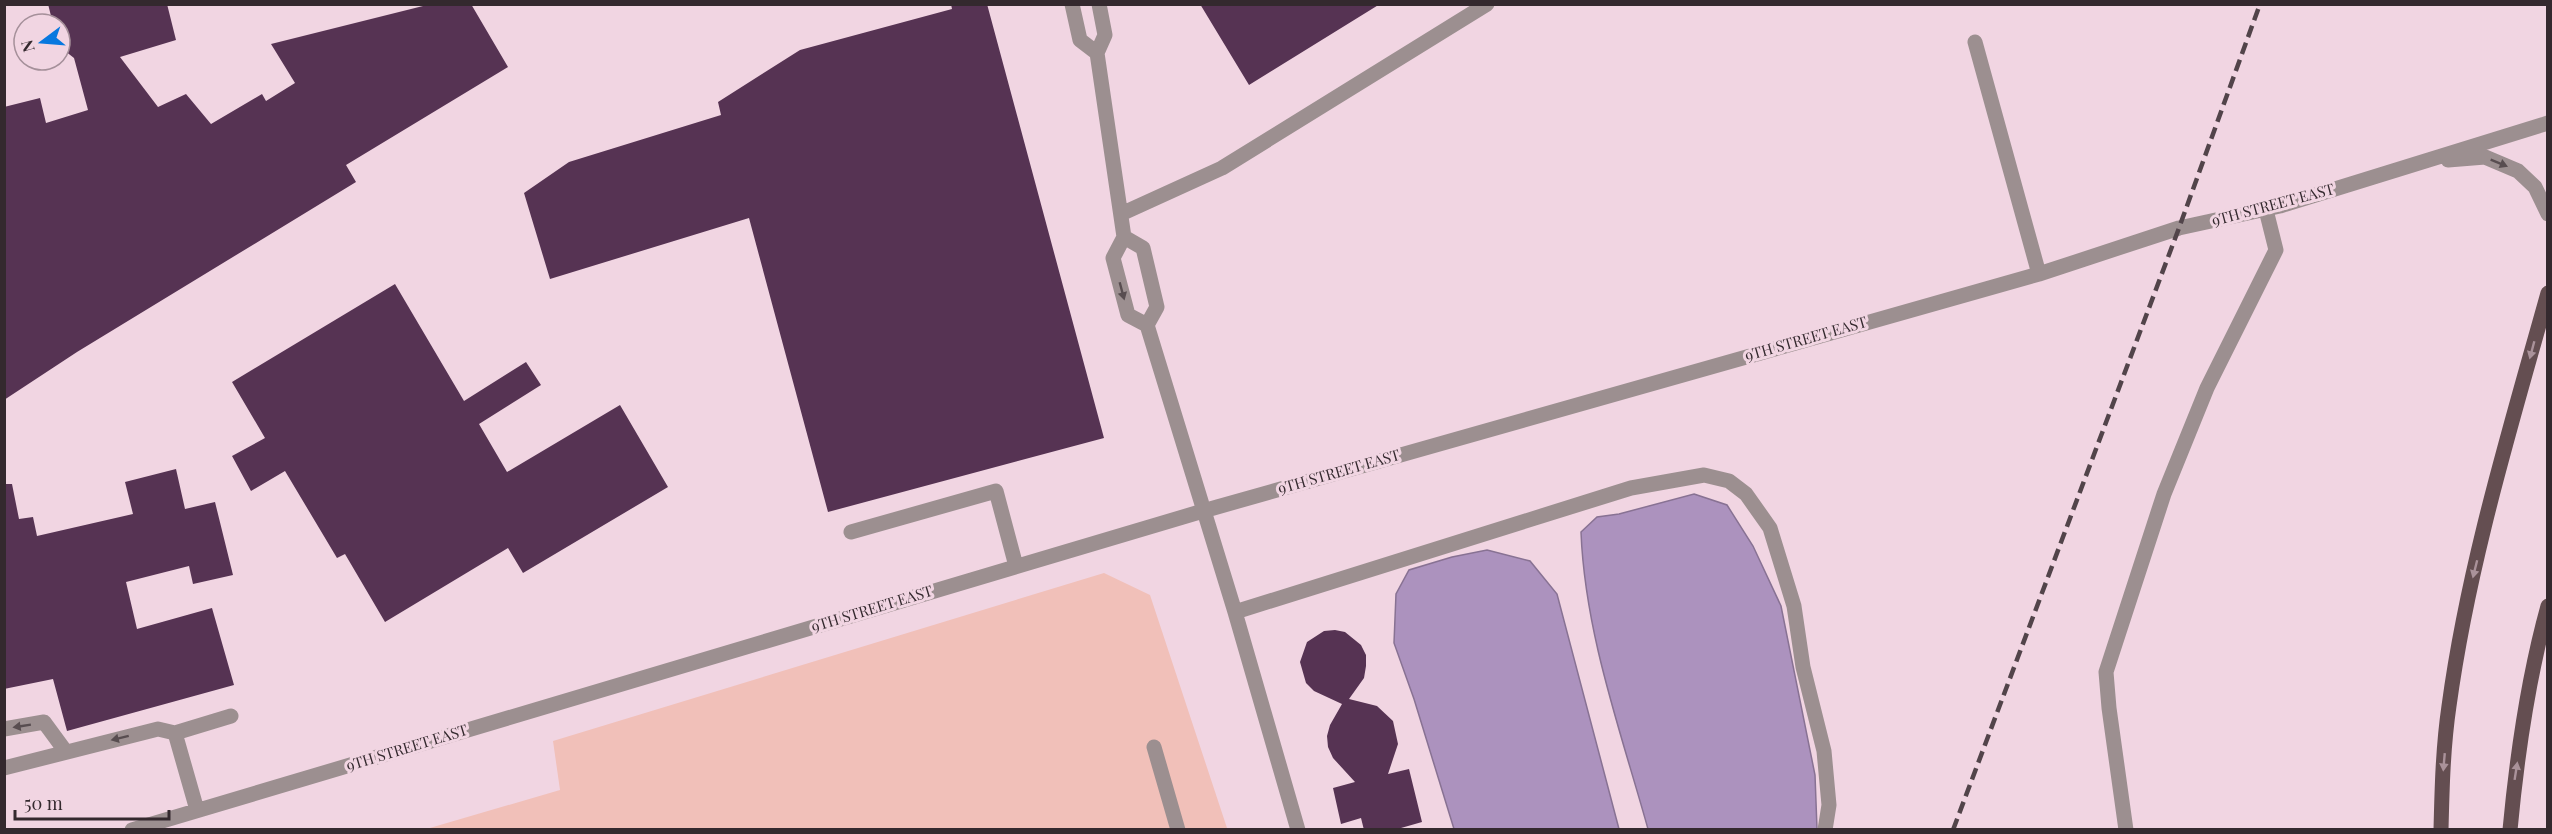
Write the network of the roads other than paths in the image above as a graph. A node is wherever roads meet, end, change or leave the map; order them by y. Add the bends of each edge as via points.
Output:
1 (1072, 4) edge
2 (1099, 4) edge
3 (1487, 4) edge
4 (1975, 42) dead end
5 (1097, 53) junction
6 (2547, 123) edge
7 (2421, 162) junction
8 (2266, 210) junction
9 (1121, 213) junction
10 (2547, 214) edge
11 (1124, 237) junction
12 (2039, 274) junction
13 (2547, 293) edge
14 (1147, 325) junction
15 (1203, 511) junction
16 (851, 532) dead end
17 (1016, 566) junction
18 (2547, 606) edge
19 (1235, 612) junction
20 (231, 716) dead end
21 (4, 729) edge
22 (175, 733) junction
23 (1154, 747) dead end
24 (66, 752) junction
25 (4, 768) edge
26 (197, 810) junction
27 (132, 830) edge
28 (1178, 830) edge
29 (1298, 830) edge
30 (1825, 830) edge
31 (2126, 830) edge
32 (2441, 830) edge
33 (2510, 830) edge

1 - 5 street via 1080,40
2 - 5 street via 1105,35
3 - 9 street via 1222,168
4 - 12 street
5 - 9 street
6 - 7 street, 9TH STREET EAST
7 - 8 street, 9TH STREET EAST
7 -> 10 street via 2485,157 2518,171 2535,187
8 - 12 street, 9TH STREET EAST via 2179,228
8 - 31 street via 2276,250 2202,398 2164,494 2106,672
9 - 11 street
11 - 14 street via 1143,248 1157,307
11 -> 14 street via 1113,258 1128,315
12 - 15 street, 9TH STREET EAST
13 -> 32 main road via 2464,613 2449,707
14 - 15 street
15 - 17 street, 9TH STREET EAST
15 - 19 street
16 - 17 street via 996,491
17 - 26 street, 9TH STREET EAST
33 -> 18 main road via 2514,784
19 - 29 street
19 - 30 street via 1631,488 1704,475 1729,482 1746,494 1770,528 1794,606 1803,667 1824,751 1829,805
20 - 22 street
24 -> 21 street via 44,722
22 -> 24 street via 158,729
22 - 26 street
23 - 28 street
24 - 25 street
26 - 27 street, 9TH STREET EAST

